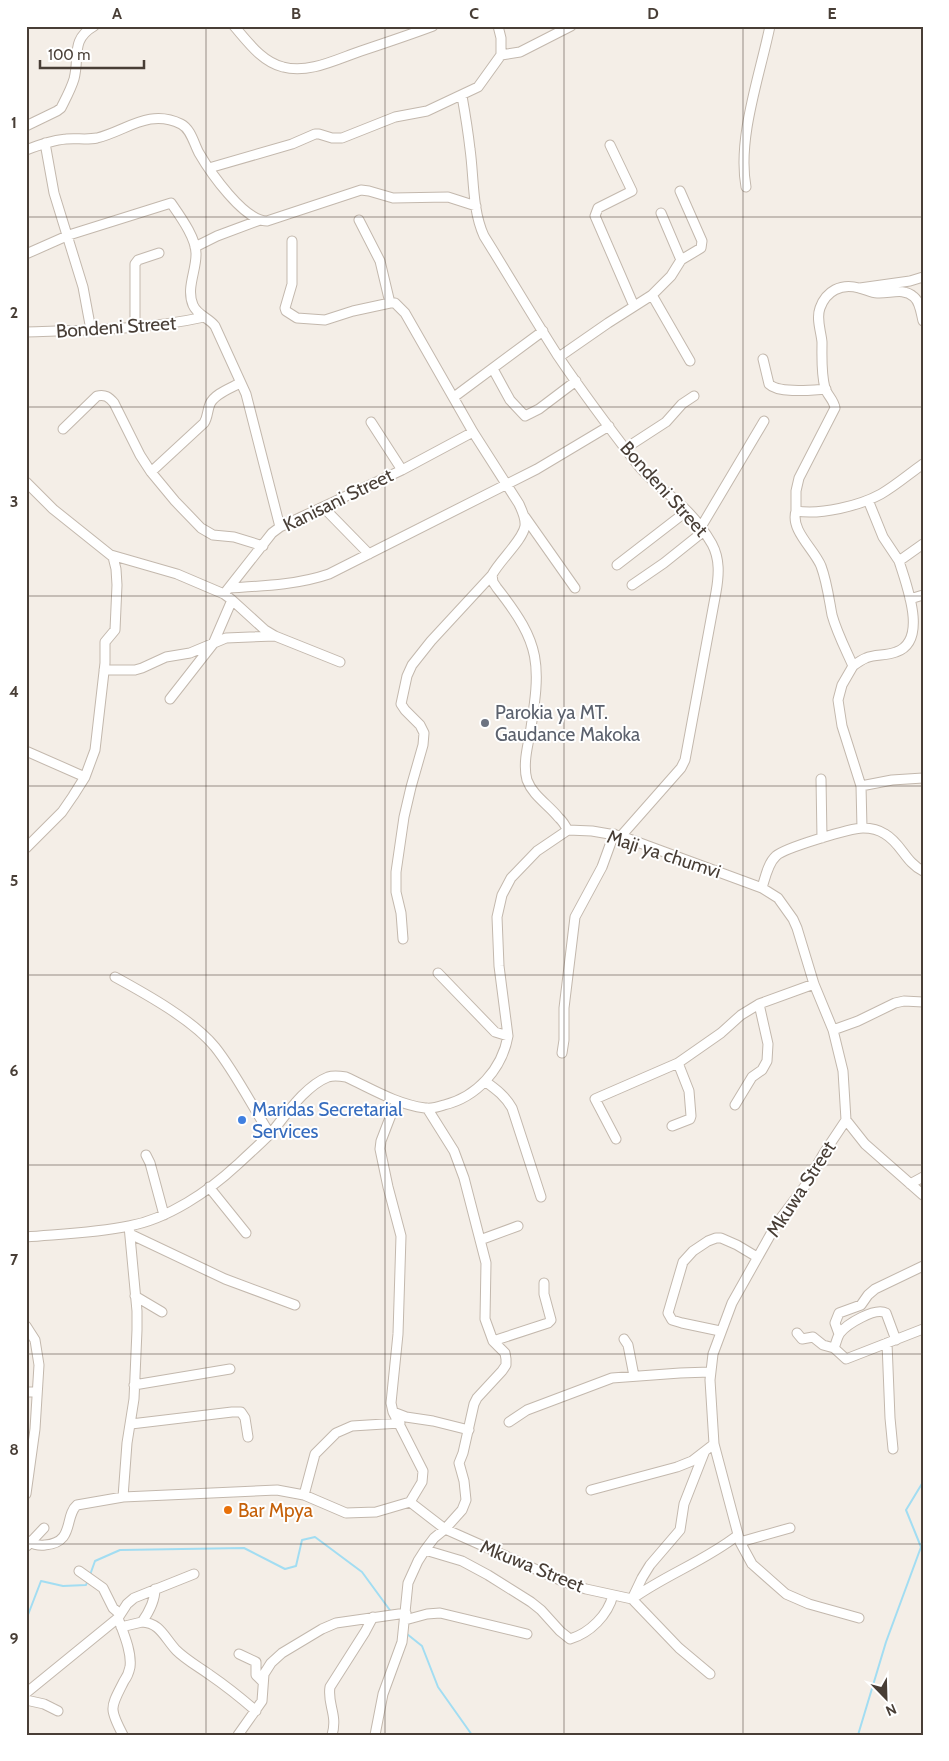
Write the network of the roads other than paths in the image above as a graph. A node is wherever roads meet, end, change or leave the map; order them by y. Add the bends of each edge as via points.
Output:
1 (94, 26) edge
2 (234, 26) edge
3 (433, 26) edge
4 (498, 26) edge
5 (570, 26) edge
6 (770, 26) edge
7 (501, 55) junction
8 (462, 96) junction
9 (26, 126) edge
10 (45, 143) junction
11 (610, 145) dead end
12 (26, 150) edge
13 (209, 168) junction
14 (746, 186) dead end
15 (680, 191) dead end
16 (476, 206) junction
17 (661, 213) dead end
18 (260, 220) junction
19 (359, 220) dead end
20 (69, 236) junction
21 (292, 242) dead end
22 (195, 247) junction
23 (159, 253) dead end
24 (26, 254) edge
25 (681, 260) junction
26 (923, 277) edge
27 (860, 288) junction
28 (652, 295) junction
29 (390, 303) junction
30 (634, 306) junction
31 (204, 317) junction
32 (923, 321) edge
33 (135, 328) junction
34 (91, 330) junction
35 (543, 331) junction
36 (26, 332) edge
37 (559, 357) junction
38 (763, 359) dead end
39 (690, 361) dead end
40 (493, 369) junction
41 (576, 380) junction
42 (240, 384) junction
43 (826, 389) junction
44 (694, 396) dead end
45 (454, 397) junction
46 (764, 421) dead end
47 (371, 422) dead end
48 (610, 426) junction
49 (63, 429) dead end
50 (473, 432) junction
51 (626, 448) junction
52 (923, 464) edge
53 (402, 470) junction
54 (150, 472) junction
55 (506, 484) junction
56 (28, 489) edge
57 (868, 500) junction
58 (323, 507) junction
59 (796, 510) junction
60 (687, 511) junction
61 (524, 516) junction
62 (280, 527) junction
63 (702, 529) junction
64 (923, 544) edge
65 (263, 546) junction
66 (369, 554) junction
67 (111, 555) junction
68 (899, 561) junction
69 (617, 565) dead end
70 (492, 574) junction
71 (632, 585) dead end
72 (576, 588) dead end
73 (226, 591) junction
74 (923, 595) edge
75 (910, 599) junction
76 (232, 600) junction
77 (275, 636) junction
78 (212, 644) junction
79 (340, 662) dead end
80 (853, 666) junction
81 (104, 670) junction
82 (170, 699) dead end
83 (26, 751) edge
84 (85, 777) junction
85 (923, 778) edge
86 (821, 779) dead end
87 (861, 786) junction
88 (862, 828) junction
89 (568, 830) junction
90 (617, 835) junction
91 (822, 838) junction
92 (26, 848) edge
93 (923, 871) edge
94 (762, 888) junction
95 (403, 939) dead end
96 (438, 973) dead end
97 (115, 977) dead end
98 (814, 984) junction
99 (923, 1002) edge
100 (759, 1004) junction
101 (832, 1030) junction
102 (508, 1036) junction
103 (562, 1052) dead end
104 (678, 1063) junction
105 (486, 1082) junction
106 (396, 1102) junction
107 (735, 1105) dead end
108 (427, 1108) junction
109 (846, 1120) junction
110 (672, 1126) dead end
111 (270, 1134) junction
112 (616, 1138) dead end
113 (146, 1155) dead end
114 (923, 1177) edge
115 (910, 1184) junction
116 (208, 1187) junction
117 (923, 1195) edge
118 (542, 1197) dead end
119 (164, 1215) junction
120 (518, 1226) dead end
121 (130, 1230) junction
122 (246, 1233) dead end
123 (26, 1237) edge
124 (480, 1240) junction
125 (757, 1257) junction
126 (923, 1266) edge
127 (544, 1283) dead end
128 (136, 1296) junction
129 (296, 1305) dead end
130 (162, 1312) dead end
131 (26, 1326) edge
132 (923, 1330) edge
133 (720, 1331) junction
134 (798, 1333) dead end
135 (839, 1334) junction
136 (624, 1339) dead end
137 (494, 1341) junction
138 (891, 1341) junction
139 (834, 1348) junction
140 (230, 1369) dead end
141 (710, 1372) junction
142 (634, 1376) junction
143 (134, 1385) junction
144 (26, 1392) edge
145 (37, 1392) junction
146 (393, 1412) junction
147 (509, 1422) dead end
148 (400, 1423) junction
149 (130, 1424) junction
150 (468, 1430) junction
151 (248, 1437) dead end
152 (714, 1444) junction
153 (893, 1449) dead end
154 (704, 1453) junction
155 (28, 1472) edge
156 (591, 1490) dead end
157 (26, 1494) edge
158 (304, 1495) junction
159 (123, 1497) junction
160 (410, 1502) junction
161 (44, 1528) dead end
162 (790, 1528) dead end
163 (445, 1529) junction
164 (739, 1539) junction
165 (27, 1544) edge
166 (425, 1550) junction
167 (79, 1571) dead end
168 (194, 1574) dead end
169 (155, 1589) junction
170 (613, 1595) junction
171 (632, 1600) junction
172 (119, 1616) junction
173 (373, 1616) junction
174 (405, 1616) junction
175 (859, 1618) dead end
176 (142, 1622) junction
177 (121, 1627) junction
178 (527, 1634) dead end
179 (239, 1654) dead end
180 (710, 1674) dead end
181 (262, 1682) junction
182 (26, 1693) edge
183 (26, 1700) edge
184 (58, 1711) dead end
185 (256, 1711) junction
186 (120, 1733) edge
187 (238, 1735) edge
188 (332, 1735) edge
189 (375, 1735) edge

1 - 9 street via 79,41 75,78 61,108
2 - 3 street via 265,59 282,67 294,68 317,66
4 - 7 street
5 - 7 street via 520,52
6 - 14 street via 746,138 743,164
7 - 8 street via 478,87
8 - 13 street via 427,111 395,117 342,138 315,134
8 - 16 street, Bondeni Street
10 - 12 street
10 - 13 street via 97,138 144,120 165,119 187,129
10 - 20 street via 54,192
11 - 30 street via 632,191 598,208 595,216
13 - 18 street via 236,202
15 - 25 street via 702,245
16 - 18 street via 448,196 393,198 361,190 275,219
16 - 35 street, Bondeni Street via 484,236
17 - 25 street
18 - 22 street
19 - 29 street via 380,262
20 - 22 street via 170,202
20 - 24 street
20 - 34 street
21 - 29 street via 292,284 285,308 294,317 325,320
22 - 31 street via 192,302
23 - 33 street via 135,264
25 - 28 street via 671,276
26 - 27 street
27 - 32 street via 876,293 904,291 910,294 918,302
27 - 43 street via 846,286 836,289 829,293 820,307 818,314
28 - 30 street
28 - 39 street
29 - 45 street via 395,303 405,313
30 - 37 street
31 - 33 street, Bondeni Street
31 - 42 street via 215,326
33 - 34 street, Bondeni Street
34 - 36 street, Bondeni Street
35 - 37 street, Bondeni Street
35 - 40 street
37 - 41 street, Bondeni Street
38 - 43 street via 772,387 783,390
40 - 41 street via 510,400 525,416
40 - 45 street
41 - 48 street, Bondeni Street
42 - 54 street via 214,398 204,423
42 - 62 street via 246,394
43 - 59 street via 835,408 799,478
44 - 51 street via 666,422
45 - 50 street
46 - 63 street
47 - 53 street
48 - 51 street, Bondeni Street
48 - 55 street
49 - 54 street via 97,396 105,396 114,403
50 - 53 street, Kanisani Street
50 - 55 street
51 - 60 street, Bondeni Street via 638,466
52 - 57 street
53 - 58 street, Kanisani Street
54 - 65 street via 208,533
55 - 61 street
55 - 66 street
56 - 67 street
57 - 59 street via 834,509
57 - 68 street via 883,537
58 - 62 street, Kanisani Street
58 - 66 street
59 - 80 street via 799,531 820,566 833,617
60 - 63 street, Bondeni Street
60 - 69 street
61 - 70 street via 521,537
61 - 72 street
62 - 65 street, Kanisani Street
63 - 71 street via 664,563
63 - 90 street, Bondeni Street via 718,558 718,577 685,760
64 - 68 street
65 - 73 street, Kanisani Street
66 - 73 street via 314,579
67 - 73 street
67 - 81 street via 116,569 117,604 115,630 105,642
68 - 75 street
70 - 89 street via 496,588 525,628 535,656 537,669 527,749 527,780
70 - 95 street via 412,665 405,686 401,704 424,733 404,817 396,872
73 - 76 street
74 - 75 street
75 - 80 street via 914,616 910,640 905,647 865,658
76 - 77 street
76 - 78 street
77 - 78 street via 226,638
77 - 79 street
78 - 81 street via 135,670
78 - 82 street
80 - 87 street via 838,700 842,726
81 - 84 street via 95,750
83 - 84 street
84 - 92 street via 62,812
85 - 87 street
86 - 91 street
87 - 88 street
88 - 91 street
88 - 93 street via 878,830 894,840 914,866
89 - 90 street, Maji ya chumvi
89 - 102 street via 537,851 512,878 502,895 496,917
90 - 94 street, Maji ya chumvi
90 - 103 street via 575,917
91 - 94 street via 775,856
94 - 98 street, Maji ya chumvi via 778,898 793,919
96 - 102 street via 495,1032
97 - 111 street via 172,1010 214,1046
98 - 100 street
98 - 101 street, Maji ya chumvi
99 - 101 street via 895,1003
100 - 104 street
100 - 107 street via 768,1044 767,1061 762,1070 752,1077
101 - 109 street, Maji ya chumvi via 843,1071
102 - 105 street via 496,1068
104 - 110 street via 689,1091 691,1116
104 - 112 street via 595,1099
105 - 108 street via 451,1104
105 - 118 street via 507,1099 512,1108
106 - 108 street
106 - 111 street via 346,1077 328,1077 313,1086
106 - 146 street via 380,1149 401,1236 398,1343 391,1397
108 - 124 street via 454,1151
109 - 115 street via 865,1144
109 - 125 street, Mkuwa Street
111 - 116 street
113 - 119 street
114 - 115 street
115 - 117 street
116 - 119 street
116 - 122 street
119 - 121 street
120 - 124 street
121 - 123 street
121 - 128 street
121 - 129 street via 225,1280
124 - 137 street via 486,1263 485,1319
125 - 133 street, Mkuwa Street
125 - 133 street, Mkuwa Street via 716,1238 693,1251 683,1262 668,1313 672,1320
126 - 135 street via 875,1289 861,1306 839,1313 835,1323
127 - 137 street via 551,1320
128 - 130 street
128 - 143 street
131 - 145 street via 36,1347 39,1365
132 - 138 street
133 - 141 street, Mkuwa Street
134 - 139 street via 802,1339 813,1337
135 - 138 street via 864,1316 883,1311
135 - 139 street
136 - 142 street
137 - 150 street via 505,1353 506,1365 477,1398
138 - 139 street via 846,1359
138 - 153 street
140 - 143 street
141 - 142 street
141 - 152 street, Mkuwa Street
142 - 147 street via 612,1378 556,1398 527,1410
143 - 149 street
144 - 145 street
145 - 155 street
146 - 148 street
146 - 150 street
148 - 158 street via 352,1426 336,1432 315,1454
148 - 160 street via 424,1471 422,1482
149 - 151 street via 241,1412
149 - 159 street
150 - 163 street via 459,1463 466,1500 462,1510
152 - 154 street
152 - 164 street, Mkuwa Street
154 - 156 street via 668,1470
154 - 171 street via 684,1504 680,1530 650,1565
155 - 157 street
158 - 159 street via 277,1490
158 - 160 street via 346,1513 376,1512
159 - 165 street via 77,1505 72,1509 62,1538 44,1545
160 - 163 street, Mkuwa Street
161 - 165 street
162 - 164 street
163 - 166 street
163 - 170 street, Mkuwa Street via 562,1581
164 - 171 street
164 - 175 street, Mkuwa Street via 752,1564 786,1594
166 - 170 street via 462,1561 488,1574 531,1602 570,1639 604,1616
166 - 174 street via 408,1583
167 - 172 street via 103,1588
168 - 169 street
169 - 172 street via 134,1598
169 - 176 street via 153,1603
170 - 171 street, Mkuwa Street
171 - 180 street
172 - 177 street
172 - 182 street
173 - 174 street
173 - 181 street via 322,1628 277,1657
173 - 188 street via 330,1687 335,1722
174 - 178 street via 443,1613
174 - 189 street via 402,1642 383,1694
176 - 177 street
176 - 185 street via 151,1622 185,1658
177 - 186 street via 130,1665 113,1703
179 - 181 street via 256,1662 256,1675
181 - 185 street via 262,1701
183 - 184 street
185 - 187 street

